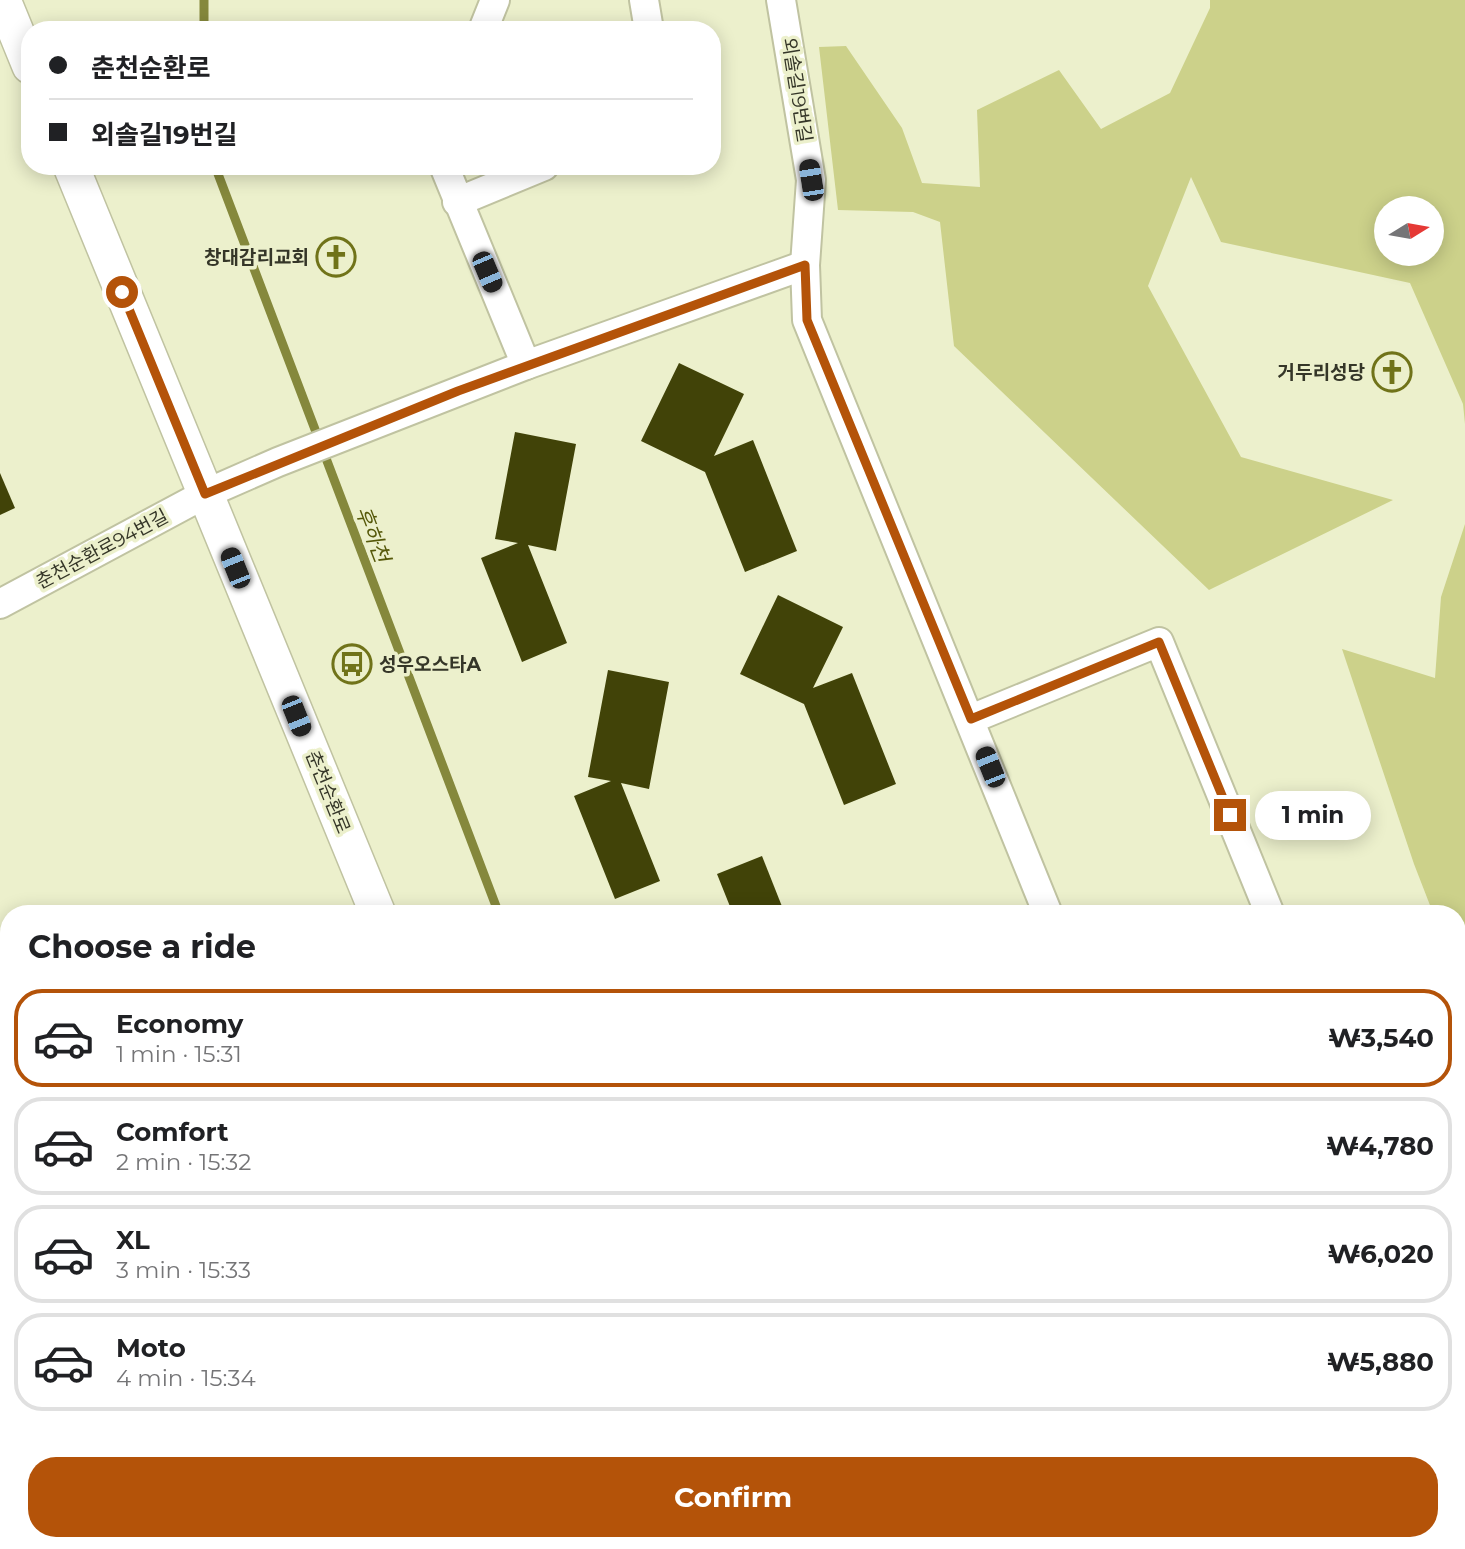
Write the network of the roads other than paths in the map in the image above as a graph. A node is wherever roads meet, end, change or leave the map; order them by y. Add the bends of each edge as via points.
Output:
1 (3, 0) edge
2 (495, 0) edge
3 (643, 0) edge
4 (781, 0) edge
5 (487, 21) edge
6 (647, 21) edge
7 (21, 44) edge
8 (75, 175) edge
9 (447, 175) edge
10 (522, 175) edge
11 (457, 202) junction
12 (805, 265) junction
13 (526, 365) junction
14 (205, 494) junction
15 (0, 604) edge
16 (971, 719) junction
17 (374, 905) edge
18 (1044, 905) edge
19 (1266, 905) edge

1 - 7 street
2 - 5 street
3 - 6 street
4 - 12 street, 외솔길19번길 via 811,180
8 - 14 street, 춘천순환로
9 - 11 street
10 - 11 street
11 - 13 street
12 - 13 street
12 - 16 street, 외솔길19번길 via 807,320
13 - 14 street
14 - 15 street, 춘천순환로94번길
14 - 17 street, 춘천순환로
16 - 18 street, 외솔길19번길
16 - 19 street via 1159,642

